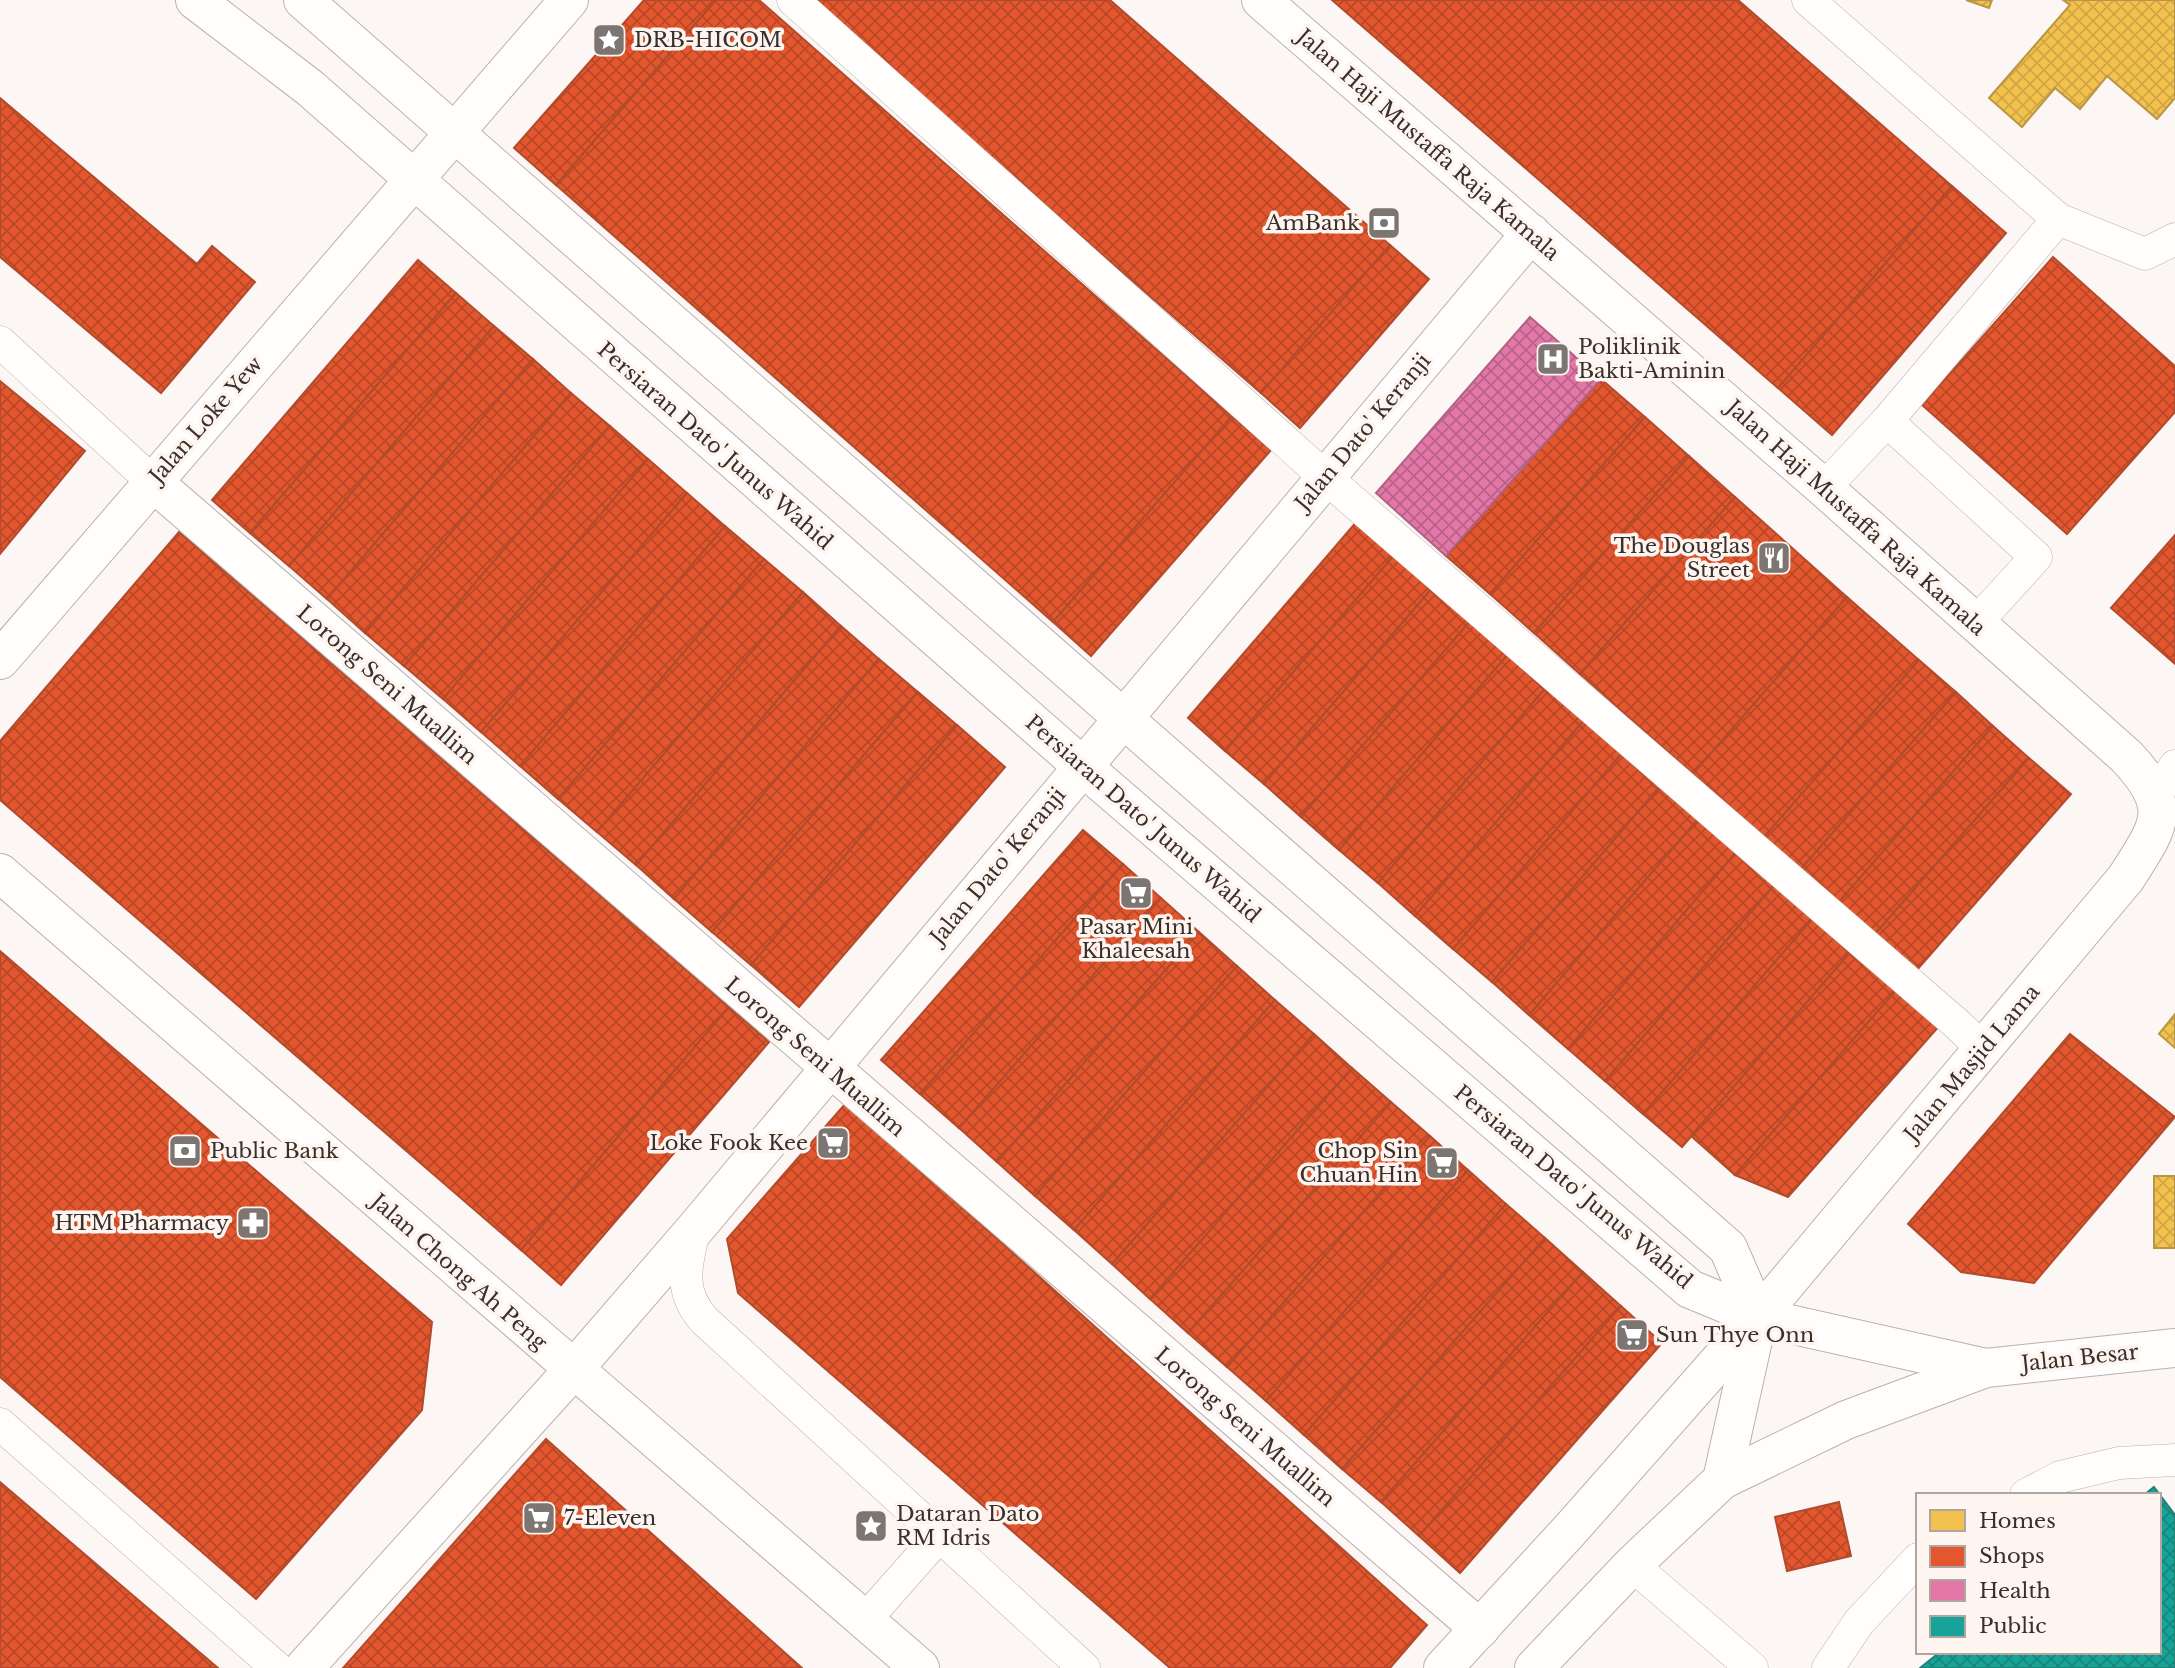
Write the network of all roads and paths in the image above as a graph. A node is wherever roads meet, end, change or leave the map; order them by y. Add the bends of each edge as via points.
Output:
1 (195, 0) edge
2 (303, 0) edge
3 (569, 0) edge
4 (793, 0) edge
5 (1261, 0) edge
6 (1808, 0) edge
7 (455, 132) junction
8 (412, 180) junction
9 (2058, 219) junction
10 (1531, 233) junction
11 (2175, 239) edge
12 (0, 342) edge
13 (1887, 421) junction
14 (1325, 477) junction
15 (153, 482) junction
16 (1825, 488) junction
17 (1975, 624) junction
18 (0, 660) edge
19 (1124, 716) junction
20 (1082, 766) junction
21 (2166, 781) edge
22 (0, 873) edge
23 (1983, 1049) junction
24 (828, 1068) junction
25 (695, 1229) junction
26 (1758, 1317) junction
27 (2175, 1348) edge
28 (1986, 1368) junction
29 (573, 1370) junction
30 (0, 1423) edge
31 (2175, 1460) edge
32 (1722, 1480) junction
33 (2030, 1493) edge
34 (940, 1535) junction
35 (1916, 1561) edge
36 (1632, 1565) junction
37 (865, 1620) junction
38 (1479, 1629) junction
39 (277, 1668) edge
40 (303, 1668) edge
41 (920, 1668) edge
42 (1084, 1668) edge
43 (1443, 1668) edge
44 (1534, 1668) edge
45 (1752, 1668) edge
46 (1828, 1668) edge

1 - 8 street, Persiaran Dato' Junus Wahid via 310,88
2 - 7 street
3 - 7 street, Jalan Loke Yew
4 - 14 lane
5 - 10 street, Jalan Haji Mustaffa Raja Kamala
6 - 9 lane
7 - 8 street, Jalan Loke Yew
7 - 19 street
8 - 15 street, Jalan Loke Yew
8 - 20 street, Persiaran Dato' Junus Wahid
9 - 11 lane via 2145,254
9 - 13 lane
10 - 14 street, Jalan Dato' Keranji
10 - 16 street, Jalan Haji Mustaffa Raja Kamala
12 - 15 lane
13 - 16 lane
13 - 17 lane via 2036,557
14 - 19 street, Jalan Dato' Keranji
14 - 23 lane
15 - 18 street, Jalan Loke Yew
15 - 24 street, Lorong Seni Muallim
16 - 17 street, Jalan Haji Mustaffa Raja Kamala
17 - 21 street, Jalan Haji Mustaffa Raja Kamala via 2142,774
19 - 20 street, Jalan Dato' Keranji
19 - 26 street via 1728,1248
20 - 24 street, Jalan Dato' Keranji
20 - 26 street, Persiaran Dato' Junus Wahid via 1690,1289
21 - 23 street, Jalan Masjid Lama via 2152,837 2126,878
22 - 29 street, Jalan Chong Ah Peng
23 - 26 street, Jalan Masjid Lama
24 - 25 street, Jalan Dato' Keranji
24 - 38 street, Lorong Seni Muallim
25 - 29 street, Jalan Dato' Keranji
25 - 34 lane via 685,1269 691,1305
26 - 28 street, Persiaran Dato' Junus Wahid
26 - 32 street
26 - 38 street, Jalan Masjid Lama
27 - 28 street, Jalan Besar
28 - 32 street via 1846,1420
29 - 37 street, Jalan Chong Ah Peng
29 - 40 street, Jalan Dato' Keranji
30 - 39 lane
31 - 33 lane via 2119,1463 2060,1477
32 - 36 street
34 - 37 lane
34 - 42 lane
35 - 46 lane via 1859,1622
36 - 44 street
36 - 45 lane
37 - 41 street, Jalan Chong Ah Peng
38 - 43 street, Jalan Masjid Lama

